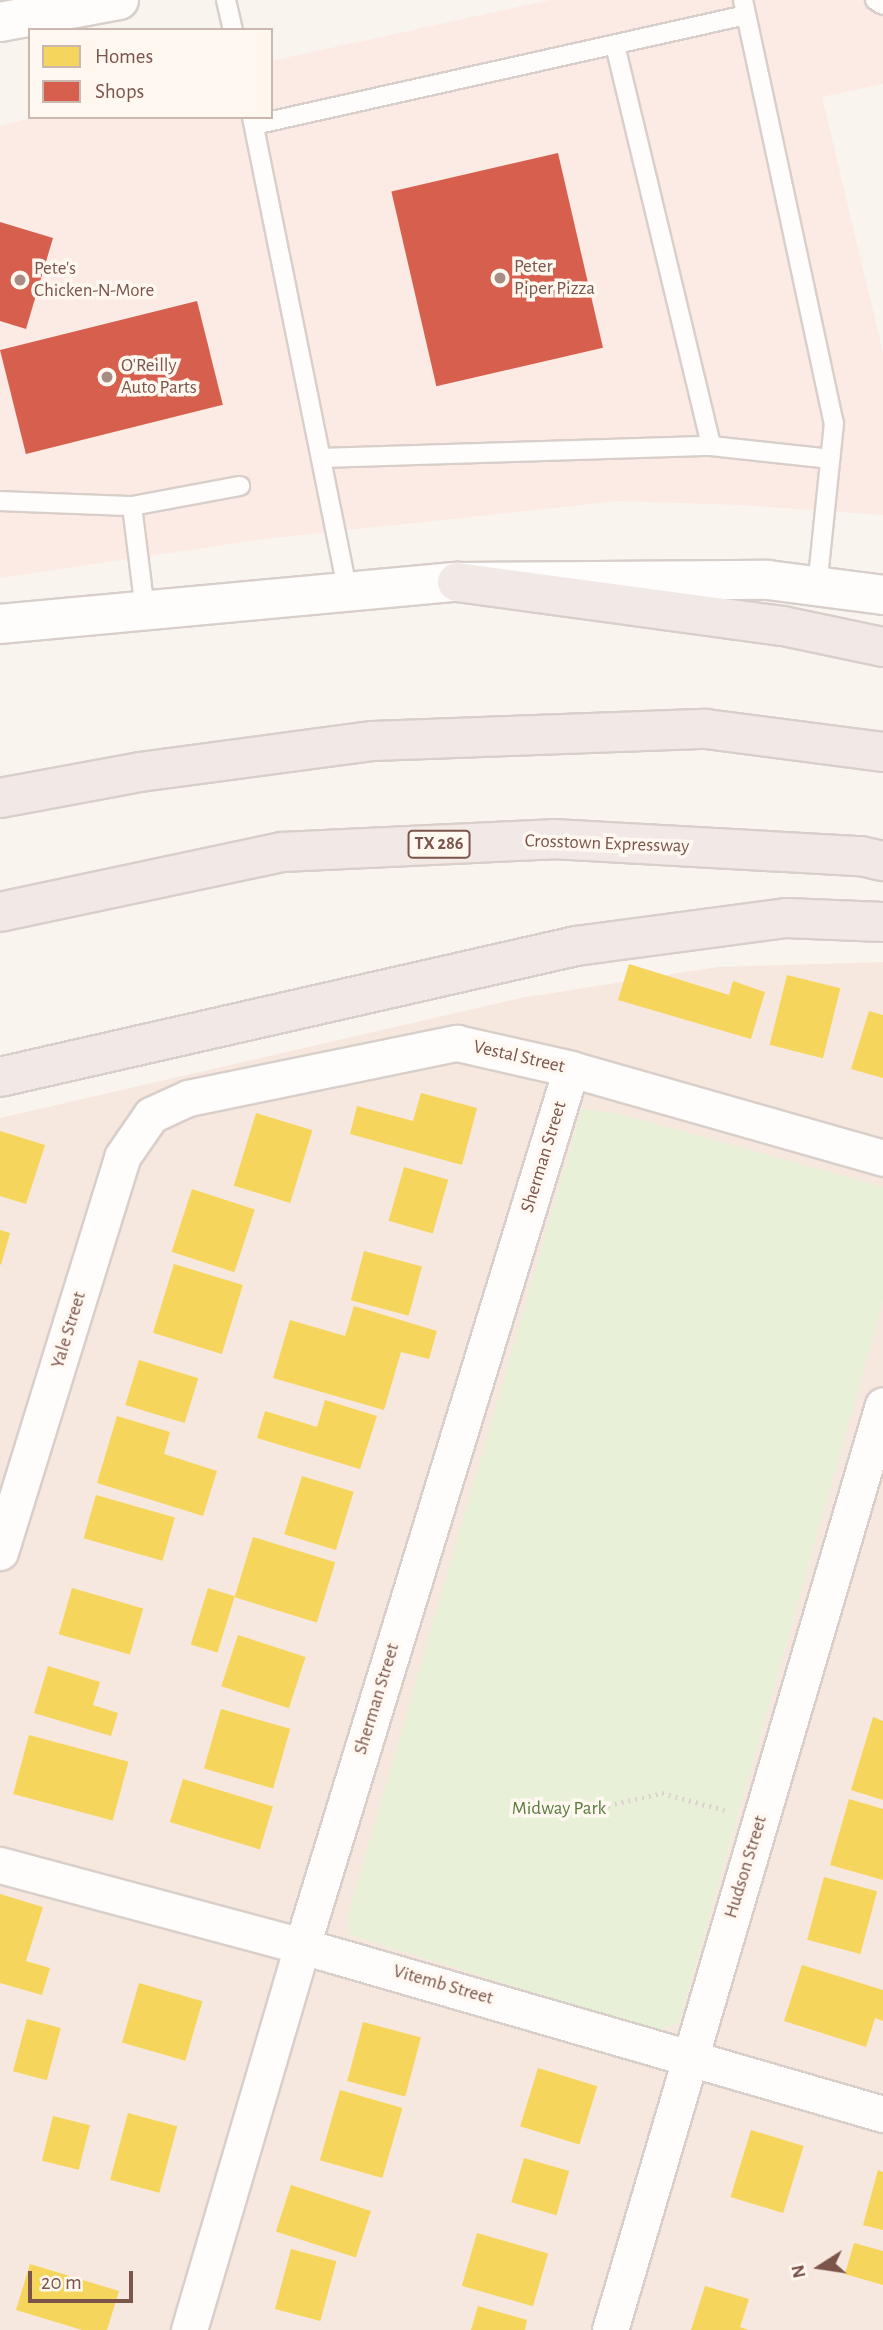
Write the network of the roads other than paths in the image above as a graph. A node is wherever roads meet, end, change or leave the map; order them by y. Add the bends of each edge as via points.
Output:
1 (226, 0) edge
2 (875, 0) edge
3 (95, 2) edge
4 (883, 5) edge
5 (745, 8) edge
6 (0, 22) edge
7 (233, 28) edge
8 (615, 45) junction
9 (273, 117) edge
10 (253, 121) edge
11 (711, 446) junction
12 (321, 458) junction
13 (830, 459) junction
14 (240, 486) dead end
15 (0, 501) edge
16 (132, 506) junction
17 (457, 582) junction
18 (817, 587) junction
19 (348, 592) junction
20 (883, 595) edge
21 (145, 610) junction
22 (0, 624) edge
23 (883, 647) edge
24 (883, 752) edge
25 (0, 799) edge
26 (883, 861) edge
27 (0, 912) edge
28 (883, 922) edge
29 (571, 1069) junction
30 (0, 1077) edge
31 (151, 1115) joint
32 (883, 1158) edge
33 (883, 1405) edge
34 (0, 1552) edge
35 (0, 1865) edge
36 (302, 1945) junction
37 (690, 2056) junction
38 (883, 2114) edge
39 (189, 2330) edge
40 (610, 2330) edge

1 - 7 lane
2 - 4 lane
3 - 6 main road
5 - 8 lane
5 - 13 lane via 834,424
8 - 9 lane
8 - 11 lane
10 - 12 lane
11 - 12 lane
11 - 13 lane
12 - 19 lane
13 - 18 lane
14 - 16 lane
15 - 16 lane
16 - 21 lane
17 - 18 main road via 768,580
17 - 19 main road
17 - 23 highway via 783,626
18 - 20 main road
19 - 21 main road
21 - 22 main road
24 - 25 highway via 706,729 373,741 140,772
26 - 27 highway, Crosstown Expressway / TX 286 via 861,856 553,839 282,852
28 - 30 highway via 786,918 576,946
29 - 31 street, Vestal Street via 457,1043 188,1098
29 - 32 street, Vestal Street
29 - 36 street, Sherman Street
31 - 34 street, Yale Street via 122,1157
33 - 37 street, Hudson Street
35 - 36 street, Vitemb Street
36 - 37 street, Vitemb Street
36 - 39 street, Sherman Street
37 - 38 street, Vitemb Street
37 - 40 street, Hudson Street

